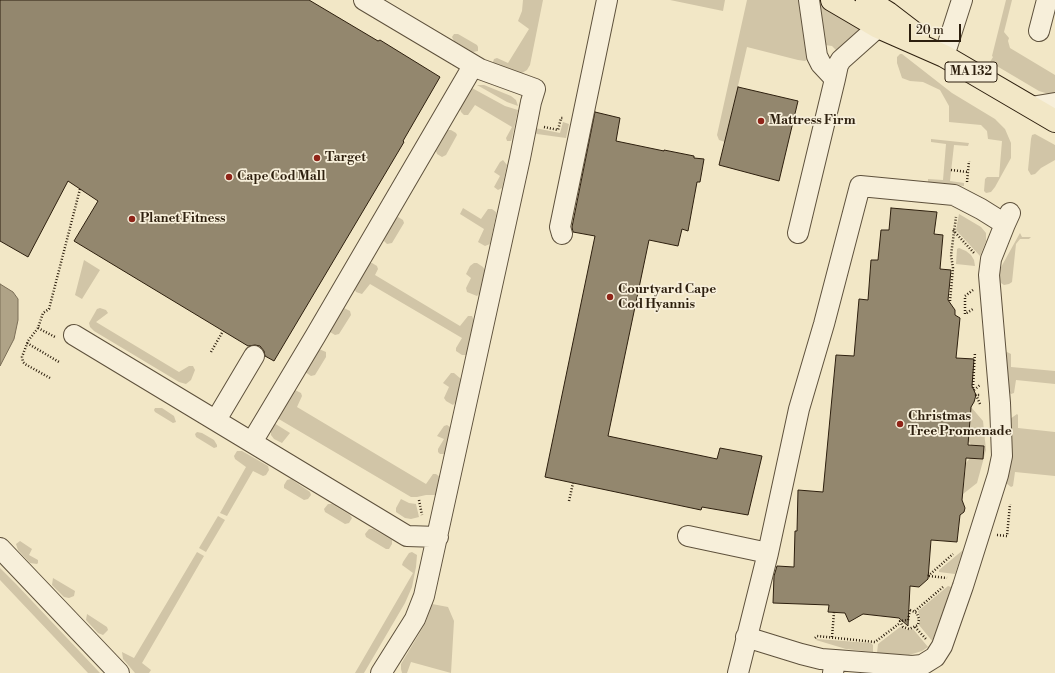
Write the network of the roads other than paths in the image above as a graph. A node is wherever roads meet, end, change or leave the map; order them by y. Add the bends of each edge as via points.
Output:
1 (364, 0) edge
2 (607, 0) edge
3 (809, 0) edge
4 (832, 0) edge
5 (867, 0) edge
6 (962, 0) edge
7 (1047, 0) edge
8 (878, 27) junction
9 (1039, 31) dead end
10 (944, 56) junction
11 (474, 66) junction
12 (835, 79) junction
13 (1055, 103) edge
14 (1031, 107) junction
15 (1055, 121) edge
16 (798, 232) dead end
17 (562, 234) dead end
18 (66, 337) road end
19 (254, 356) dead end
20 (216, 420) junction
21 (252, 442) junction
22 (688, 536) dead end
23 (438, 537) junction
24 (0, 548) edge
25 (768, 553) junction
26 (746, 637) junction
27 (834, 667) edge
28 (119, 673) edge
29 (381, 673) edge
30 (738, 673) edge

1 - 11 lane
2 - 17 lane via 560,227
3 - 12 lane via 817,56
4 - 8 main road, MA 132
5 - 10 main road, MA 132
6 - 10 lane
7 - 9 lane
8 - 10 main road, MA 132
8 - 12 lane via 841,60
10 - 14 main road, MA 132
11 - 21 lane
11 - 23 lane via 535,89
12 - 16 lane
13 - 14 lane
14 - 15 main road, MA 132
18 - 20 lane
19 - 20 lane
20 - 21 lane
21 - 23 lane via 407,536
22 - 25 lane
23 - 29 lane via 419,612
24 - 28 lane
25 - 26 lane
25 - 27 lane via 799,409 860,186 954,195 1008,218 991,259 989,275 1002,456 942,646 936,657 918,666
26 - 27 lane via 821,659
26 - 30 lane

